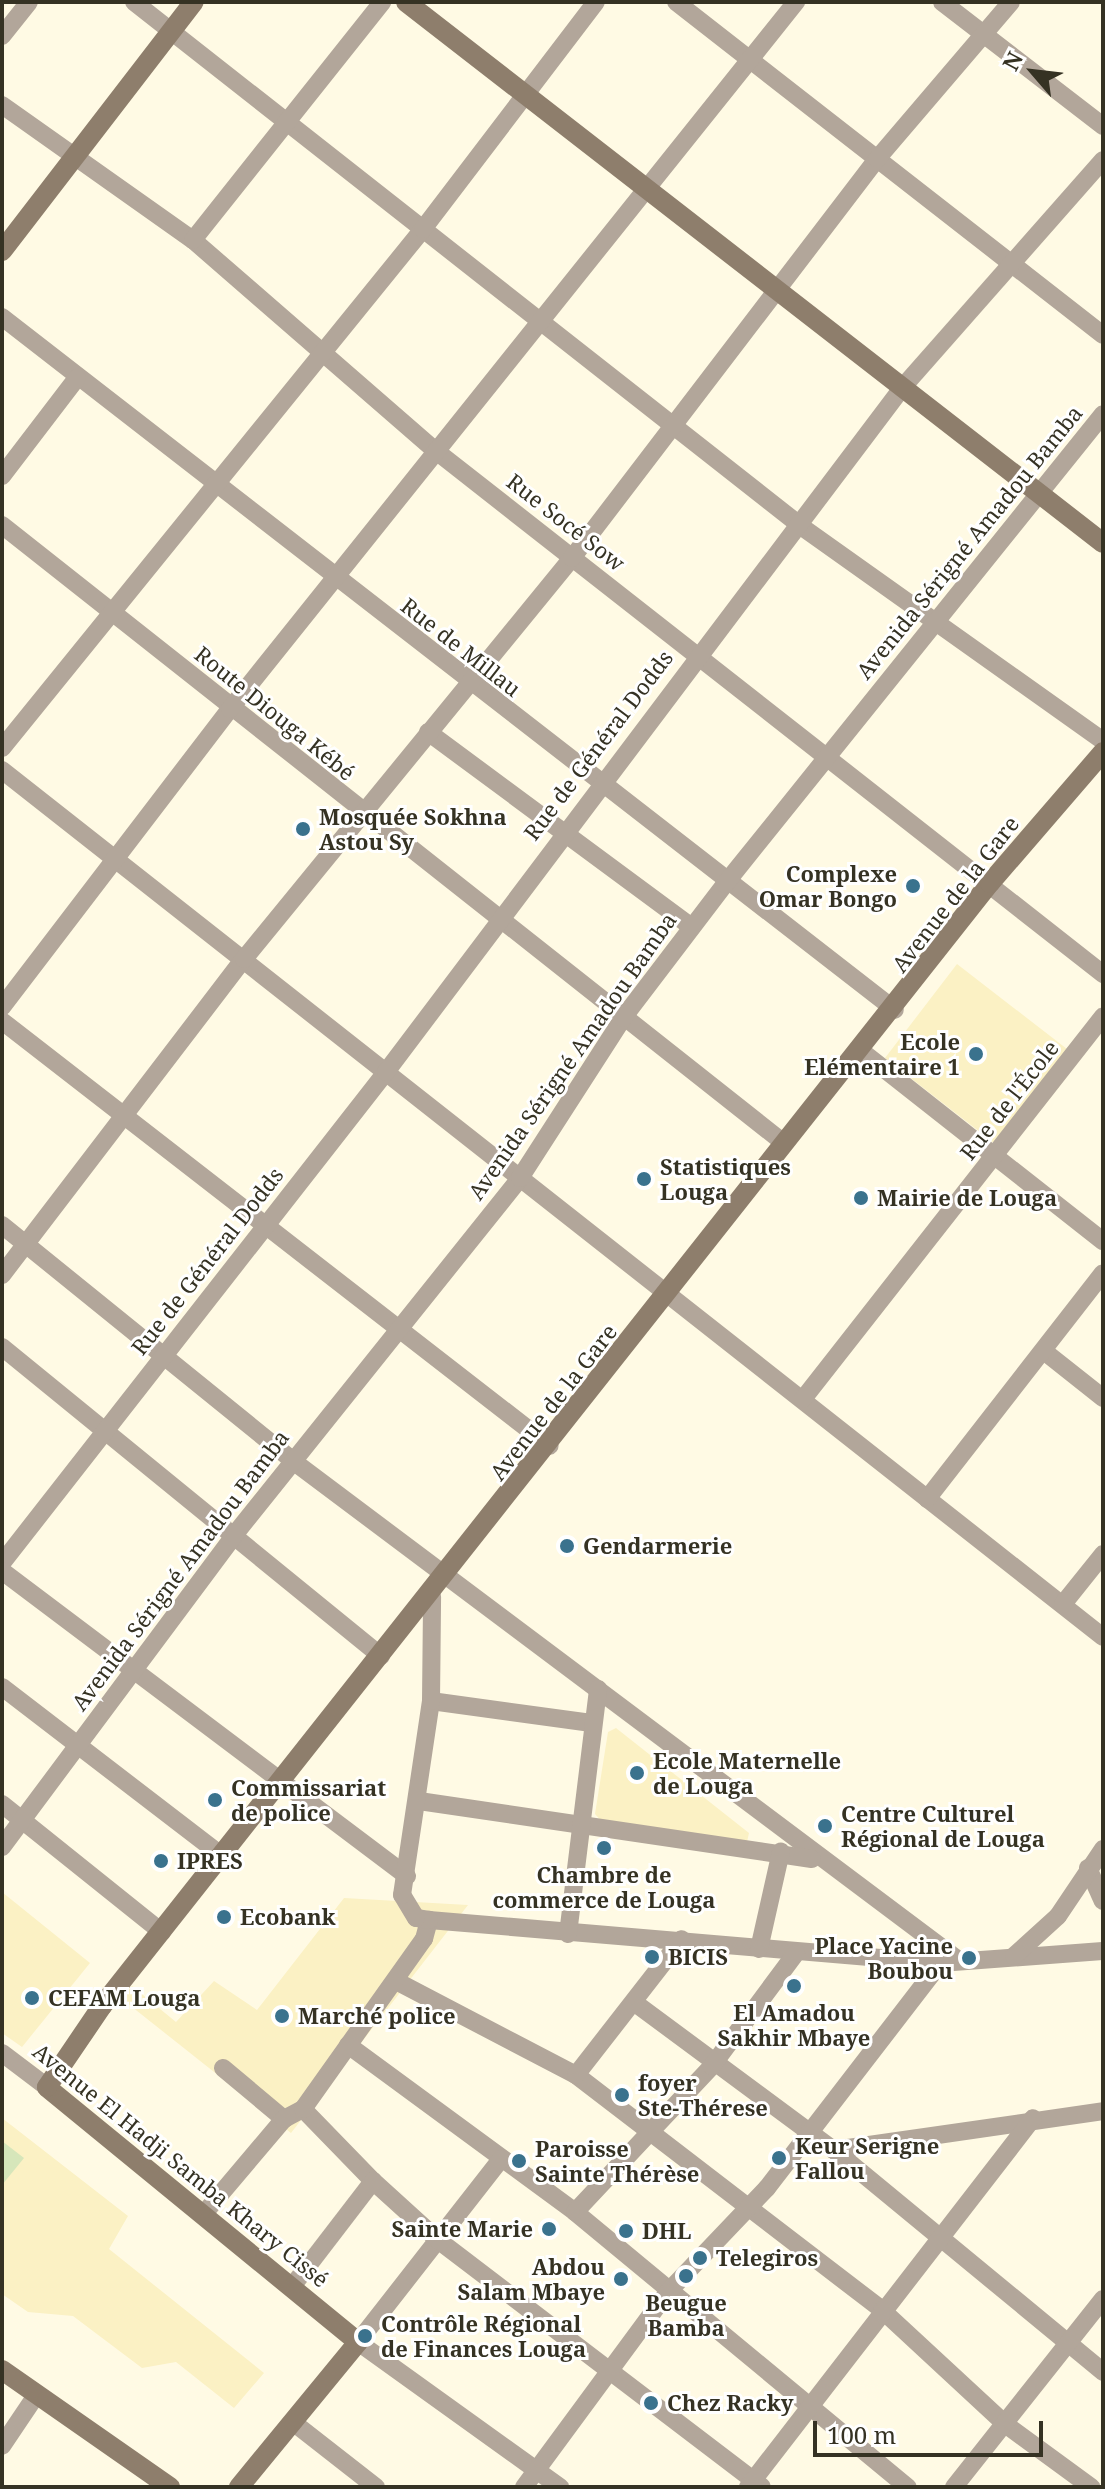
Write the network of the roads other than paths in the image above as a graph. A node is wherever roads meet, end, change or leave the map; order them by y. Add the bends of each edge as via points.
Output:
1 (29, 2) edge
2 (134, 2) edge
3 (194, 2) edge
4 (382, 2) edge
5 (406, 2) edge
6 (596, 2) edge
7 (676, 2) edge
8 (796, 2) edge
9 (942, 2) edge
10 (1011, 2) edge
11 (172, 30) junction
12 (2, 36) edge
13 (985, 37) junction
14 (744, 61) junction
15 (527, 93) junction
16 (2, 105) edge
17 (1103, 126) edge
18 (287, 127) junction
19 (71, 157) junction
20 (877, 159) junction
21 (1103, 160) edge
22 (648, 183) junction
23 (423, 229) junction
24 (193, 240) junction
25 (2, 251) edge
26 (1014, 261) junction
27 (778, 295) junction
28 (2, 317) edge
29 (539, 320) junction
30 (1103, 335) edge
31 (324, 347) junction
32 (77, 378) junction
33 (902, 388) junction
34 (1103, 414) edge
35 (674, 428) junction
36 (436, 451) junction
37 (2, 476) edge
38 (214, 481) junction
39 (1033, 493) junction
40 (2, 525) edge
41 (802, 527) junction
42 (1103, 543) edge
43 (572, 558) junction
44 (335, 581) junction
45 (112, 611) junction
46 (932, 624) junction
47 (696, 656) junction
48 (467, 681) junction
49 (230, 709) junction
50 (428, 732) junction
51 (1103, 741) edge
52 (2, 748) edge
53 (1103, 752) edge
54 (827, 757) junction
55 (2, 770) edge
56 (600, 785) junction
57 (363, 814) junction
58 (565, 828) junction
59 (113, 860) junction
60 (990, 883) junction
61 (725, 884) junction
62 (497, 921) junction
63 (692, 927) junction
64 (244, 959) junction
65 (1103, 974) edge
66 (2, 1007) edge
67 (895, 1010) junction
68 (1103, 1017) edge
69 (623, 1018) junction
70 (2, 1021) edge
71 (860, 1050) junction
72 (386, 1072) junction
73 (127, 1117) junction
74 (784, 1143) junction
75 (995, 1159) junction
76 (520, 1178) junction
77 (2, 1225) edge
78 (264, 1227) junction
79 (1103, 1241) edge
80 (26, 1244) junction
81 (1103, 1273) edge
82 (2, 1275) edge
83 (668, 1292) junction
84 (395, 1329) junction
85 (2, 1347) edge
86 (1045, 1352) junction
87 (162, 1356) junction
88 (1103, 1398) edge
89 (803, 1399) junction
90 (107, 1429) junction
91 (550, 1446) junction
92 (293, 1461) junction
93 (927, 1499) junction
94 (235, 1534) junction
95 (1103, 1554) edge
96 (2, 1563) edge
97 (2, 1571) edge
98 (448, 1576) junction
99 (432, 1597) junction
100 (1063, 1604) junction
101 (1103, 1637) edge
102 (381, 1656) junction
103 (134, 1671) junction
104 (2, 1687) edge
105 (598, 1689) junction
106 (431, 1701) junction
107 (592, 1723) junction
108 (76, 1746) junction
109 (279, 1784) junction
110 (419, 1801) junction
111 (2, 1804) edge
112 (22, 1818) junction
113 (579, 1826) junction
114 (2, 1847) edge
115 (1103, 1849) edge
116 (781, 1851) junction
117 (222, 1856) junction
118 (823, 1862) junction
119 (1088, 1868) junction
120 (407, 1876) junction
121 (1103, 1901) edge
122 (429, 1920) junction
123 (162, 1932) junction
124 (568, 1934) junction
125 (682, 1939) junction
126 (759, 1949) junction
127 (1103, 1951) edge
128 (796, 1953) junction
129 (1014, 1956) junction
130 (949, 1961) junction
131 (396, 1981) junction
132 (635, 2003) junction
133 (348, 2045) junction
134 (2, 2053) edge
135 (712, 2066) junction
136 (223, 2068) dead end
137 (576, 2075) junction
138 (47, 2087) junction
139 (303, 2109) junction
140 (1103, 2111) edge
141 (1033, 2118) junction
142 (284, 2119) junction
143 (649, 2131) junction
144 (808, 2136) junction
145 (834, 2150) junction
146 (501, 2159) junction
147 (373, 2181) junction
148 (748, 2209) junction
149 (207, 2210) junction
150 (575, 2212) junction
151 (438, 2240) junction
152 (938, 2240) junction
153 (294, 2284) junction
154 (667, 2293) junction
155 (1103, 2299) edge
156 (882, 2310) junction
157 (358, 2342) junction
158 (1066, 2346) junction
159 (2, 2370) edge
160 (607, 2372) junction
161 (1103, 2372) edge
162 (37, 2394) junction
163 (810, 2405) junction
164 (294, 2423) junction
165 (1005, 2424) junction
166 (2, 2446) edge
167 (535, 2467) junction
168 (755, 2485) edge
169 (169, 2487) edge
170 (239, 2487) edge
171 (376, 2487) edge
172 (524, 2487) edge
173 (560, 2487) edge
174 (908, 2487) edge
175 (954, 2487) edge
176 (1091, 2487) edge

1 - 12 street
2 - 11 street
3 - 11 street
4 - 18 street
5 - 15 street
6 - 15 street
7 - 14 street
8 - 14 street
9 - 13 street
10 - 13 street
11 - 18 street
11 - 19 street
13 - 17 street
13 - 20 street
14 - 20 street
14 - 22 street
15 - 22 street
15 - 23 street
16 - 19 street, Rue Socé Sow
18 - 23 street
18 - 24 street
19 - 24 street, Rue Socé Sow
19 - 25 street
20 - 26 street
20 - 27 street
21 - 26 street, Rue de Général Dodds
22 - 27 street
22 - 29 street
23 - 29 street
23 - 31 street
24 - 31 street, Rue Socé Sow
26 - 30 street
26 - 33 street, Rue de Général Dodds
27 - 33 street
27 - 35 street
28 - 32 street, Rue de Millau
29 - 35 street
29 - 36 street
31 - 36 street, Rue Socé Sow
31 - 38 street
32 - 37 street
32 - 38 street, Rue de Millau
33 - 39 street
33 - 41 street, Rue de Général Dodds
34 - 39 street, Avenida Sérigné Amadou Bamba
35 - 41 street
35 - 43 street
36 - 43 street, Rue Socé Sow
36 - 44 street
38 - 44 street, Rue de Millau
38 - 45 street
39 - 42 street
39 - 46 street, Avenida Sérigné Amadou Bamba
40 - 45 street, Route Diouga Kébé
41 - 46 street
41 - 47 street, Rue de Général Dodds
43 - 47 street, Rue Socé Sow
43 - 48 street
44 - 48 street, Rue de Millau
44 - 49 street
45 - 49 street, Route Diouga Kébé
45 - 52 street
46 - 51 street
46 - 54 street, Avenida Sérigné Amadou Bamba
47 - 54 street, Rue Socé Sow
47 - 56 street, Rue de Général Dodds
48 - 50 street
48 - 56 street, Rue de Millau
49 - 57 street, Route Diouga Kébé
49 - 59 street
50 - 57 street
50 - 58 street
53 - 60 street, Avenue de la Gare
54 - 60 street, Rue Socé Sow
54 - 61 street, Avenida Sérigné Amadou Bamba
55 - 59 street
56 - 58 street, Rue de Général Dodds
56 - 61 street, Rue de Millau
57 - 62 street, Route Diouga Kébé
57 - 64 street
58 - 62 street, Rue de Général Dodds
58 - 63 street
59 - 64 street
59 - 66 street
60 - 65 street, Rue Socé Sow
60 - 67 street, Avenue de la Gare
61 - 63 street, Avenida Sérigné Amadou Bamba
61 - 67 street, Rue de Millau
62 - 69 street, Route Diouga Kébé
62 - 72 street, Rue de Général Dodds
63 - 69 street, Avenida Sérigné Amadou Bamba
64 - 72 street
64 - 73 street
67 - 71 street, Avenue de la Gare
68 - 75 street, Rue de l'École
69 - 74 street, Route Diouga Kébé
69 - 76 street, Avenida Sérigné Amadou Bamba
70 - 73 street
71 - 74 street, Avenue de la Gare
71 - 75 street
72 - 76 street
72 - 78 street, Rue de Général Dodds
73 - 78 street
73 - 80 street
74 - 83 street, Avenue de la Gare
75 - 79 street
75 - 89 street, Rue de l'École
76 - 83 street
76 - 84 street, Avenida Sérigné Amadou Bamba
77 - 80 street
78 - 84 street
78 - 87 street, Rue de Général Dodds
80 - 82 street
80 - 87 street
81 - 86 street
83 - 89 street
83 - 91 street, Avenue de la Gare
84 - 91 street
84 - 92 street, Avenida Sérigné Amadou Bamba
85 - 90 street
86 - 88 street
86 - 93 street
87 - 90 street, Rue de Général Dodds
87 - 92 street
89 - 93 street
90 - 94 street
90 - 96 street, Rue de Général Dodds
91 - 98 street, Avenue de la Gare
92 - 94 street, Avenida Sérigné Amadou Bamba
92 - 98 street
93 - 100 street
94 - 102 street
94 - 103 street, Avenida Sérigné Amadou Bamba
95 - 100 street
97 - 103 street
98 - 99 street, Avenue de la Gare
98 - 105 street
99 - 102 street, Avenue de la Gare
99 - 106 street
100 - 101 street
102 - 109 street, Avenue de la Gare
103 - 108 street, Avenida Sérigné Amadou Bamba
103 - 109 street
104 - 108 street
105 - 107 street
105 - 118 street
106 - 107 street
106 - 110 street
107 - 113 street
108 - 112 street, Avenida Sérigné Amadou Bamba
108 - 117 street
109 - 117 street, Avenue de la Gare
109 - 120 street
110 - 113 street
110 - 120 street
111 - 112 street
112 - 114 street, Avenida Sérigné Amadou Bamba
112 - 123 street
113 - 116 street
113 - 124 street
115 - 119 street
116 - 118 street
116 - 126 street
117 - 123 street, Avenue de la Gare
118 - 130 street
119 - 121 street
119 - 129 street via 1058,1916
120 - 122 street via 402,1895 408,1911
122 - 124 street
122 - 131 street
123 - 138 street, Avenue de la Gare
124 - 125 street
125 - 126 street
125 - 132 street
126 - 128 street
127 - 129 street
128 - 130 street
128 - 135 street
129 - 130 street
130 - 144 street
131 - 133 street
131 - 137 street
132 - 135 street
132 - 137 street
133 - 139 street
133 - 146 street
134 - 138 street, Avenue El Hadji Samba Khary Cissé
135 - 143 street
135 - 144 street
136 - 142 street
137 - 143 street
138 - 149 street, Avenue El Hadji Samba Khary Cissé
139 - 142 street
139 - 147 street
140 - 141 street
141 - 145 street
141 - 152 street
142 - 149 street
143 - 148 street
143 - 150 street
144 - 145 street
144 - 148 street
145 - 152 street
146 - 150 street
146 - 151 street
147 - 151 street
147 - 153 street
148 - 154 street
148 - 156 street
149 - 153 street, Avenue El Hadji Samba Khary Cissé
150 - 154 street
151 - 157 street
151 - 160 street
152 - 156 street
152 - 158 street
153 - 157 street, Avenue El Hadji Samba Khary Cissé
154 - 160 street
154 - 163 street
155 - 158 street
156 - 163 street
156 - 165 street
157 - 164 street
157 - 167 street, Avenue El Hadji Samba Khary Cissé
158 - 161 street
158 - 165 street
159 - 162 street
160 - 167 street
160 - 168 street
162 - 166 street
162 - 169 street
163 - 168 street
163 - 174 street
164 - 170 street
164 - 171 street
165 - 175 street
165 - 176 street
167 - 172 street
167 - 173 street, Avenue El Hadji Samba Khary Cissé

